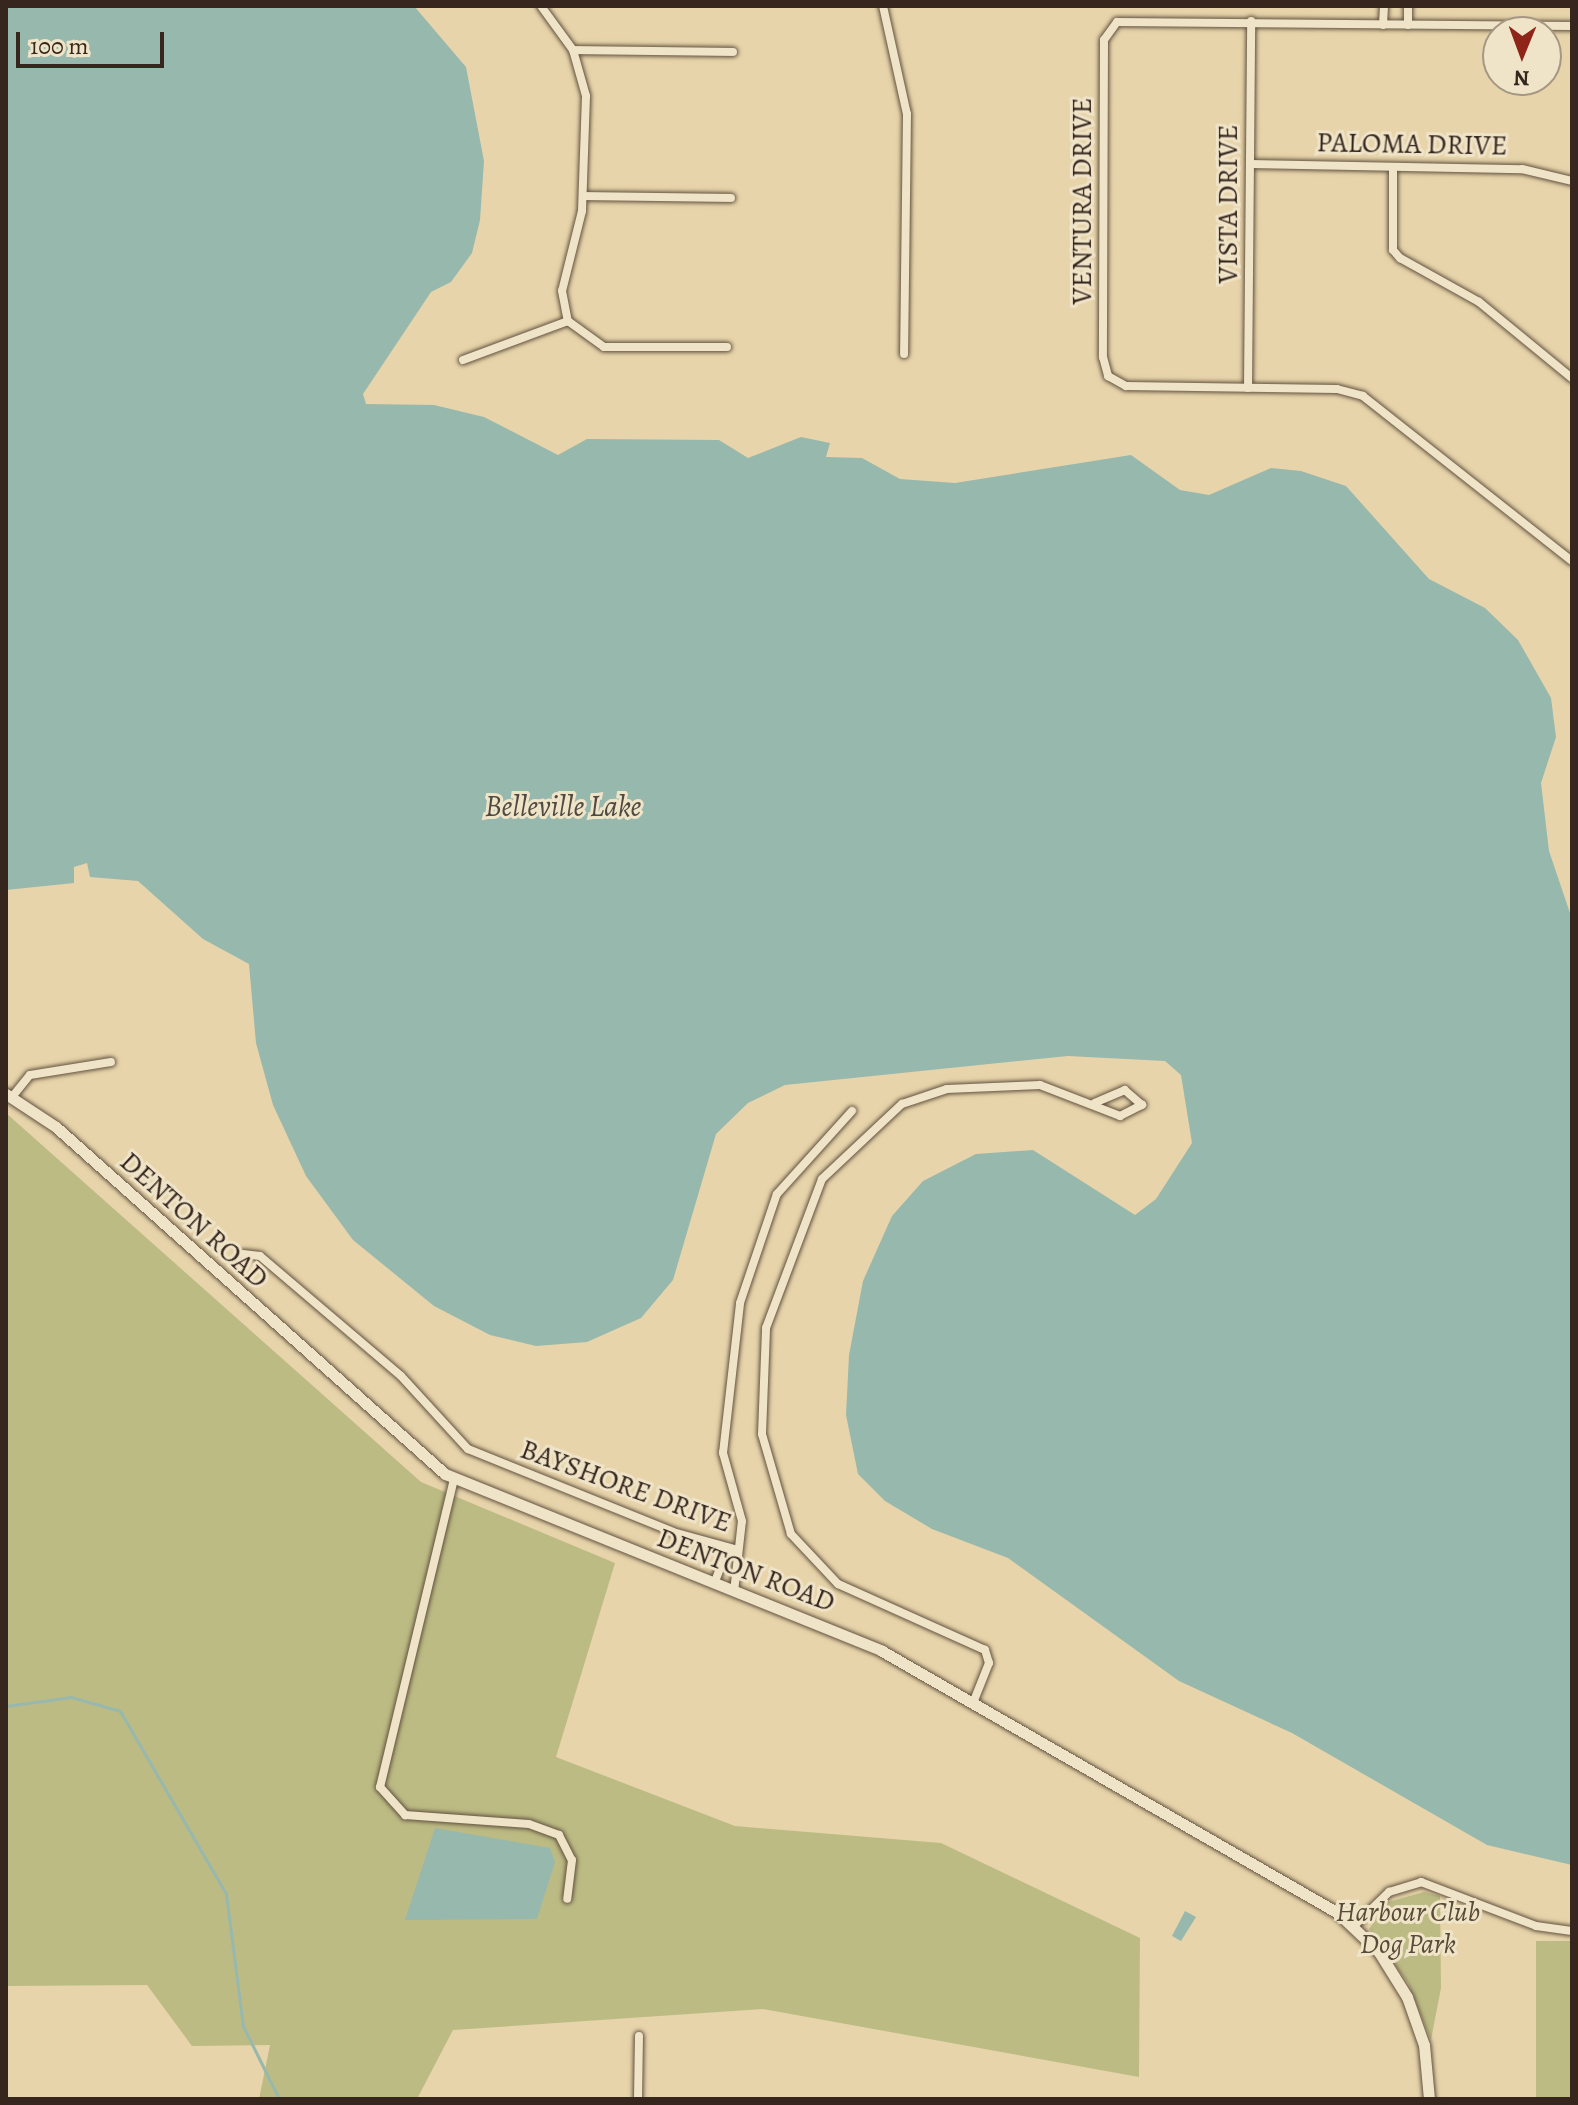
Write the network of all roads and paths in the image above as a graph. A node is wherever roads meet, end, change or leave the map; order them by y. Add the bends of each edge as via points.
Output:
1 (541, 6) edge
2 (883, 6) edge
3 (1384, 6) edge
4 (1408, 6) edge
5 (1251, 21) junction
6 (1383, 25) junction
7 (1408, 25) junction
8 (1572, 26) edge
9 (573, 50) junction
10 (733, 52) dead end
11 (1250, 164) junction
12 (1393, 169) junction
13 (1572, 181) edge
14 (584, 196) junction
15 (731, 198) dead end
16 (568, 321) junction
17 (727, 347) dead end
18 (904, 354) dead end
19 (463, 360) dead end
20 (1572, 378) edge
21 (1248, 388) junction
22 (1572, 561) edge
23 (111, 1062) dead end
24 (9, 1095) edge
25 (1095, 1103) junction
26 (852, 1111) dead end
27 (243, 1254) dead end
28 (454, 1479) junction
29 (738, 1550) junction
30 (714, 1584) junction
31 (734, 1592) junction
32 (973, 1703) junction
33 (567, 1899) dead end
34 (1354, 1926) junction
35 (1572, 1931) edge
36 (639, 2036) dead end
37 (638, 2099) edge
38 (1429, 2099) edge

1 - 9 street
2 - 18 street via 907,114
3 - 6 street
4 - 7 street
5 - 6 street
5 - 11 street, VISTA DRIVE
5 - 21 street, VENTURA DRIVE via 1128,19 1111,26 1104,40 1108,376 1126,386
6 - 7 street
7 - 8 street
9 - 10 street
9 - 14 street via 586,96
11 - 12 street, PALOMA DRIVE
11 - 21 street, VISTA DRIVE
12 - 13 street, PALOMA DRIVE via 1522,169
12 - 20 street via 1393,250 1479,302
14 - 15 street
14 - 16 street via 562,291
16 - 17 street via 604,347
16 - 19 street
21 - 22 street via 1363,396
23 - 24 street via 30,1075
24 - 28 street, DENTON ROAD
25 - 25 street via 1131,1116 1142,1105 1125,1090
25 - 32 street via 1040,1085 947,1089 902,1104 822,1179 766,1328 762,1434 791,1534 838,1584 985,1650 989,1663
26 - 29 street, BAYSHORE DRIVE via 777,1194 740,1303 723,1453 742,1521
27 - 29 street, BAYSHORE DRIVE via 260,1256 401,1376 468,1449 692,1539
28 - 30 street, DENTON ROAD
28 - 33 street via 380,1787 405,1815 529,1824 559,1835 572,1860
29 - 30 street, BAYSHORE DRIVE via 725,1556
29 - 31 street, BAYSHORE DRIVE via 743,1560
30 - 31 street, DENTON ROAD
31 - 32 street, DENTON ROAD via 882,1651
32 - 34 street, DENTON ROAD
34 - 35 street via 1389,1892 1421,1882 1536,1926
34 - 38 street, DENTON ROAD via 1389,1965 1414,2011
36 - 37 street

